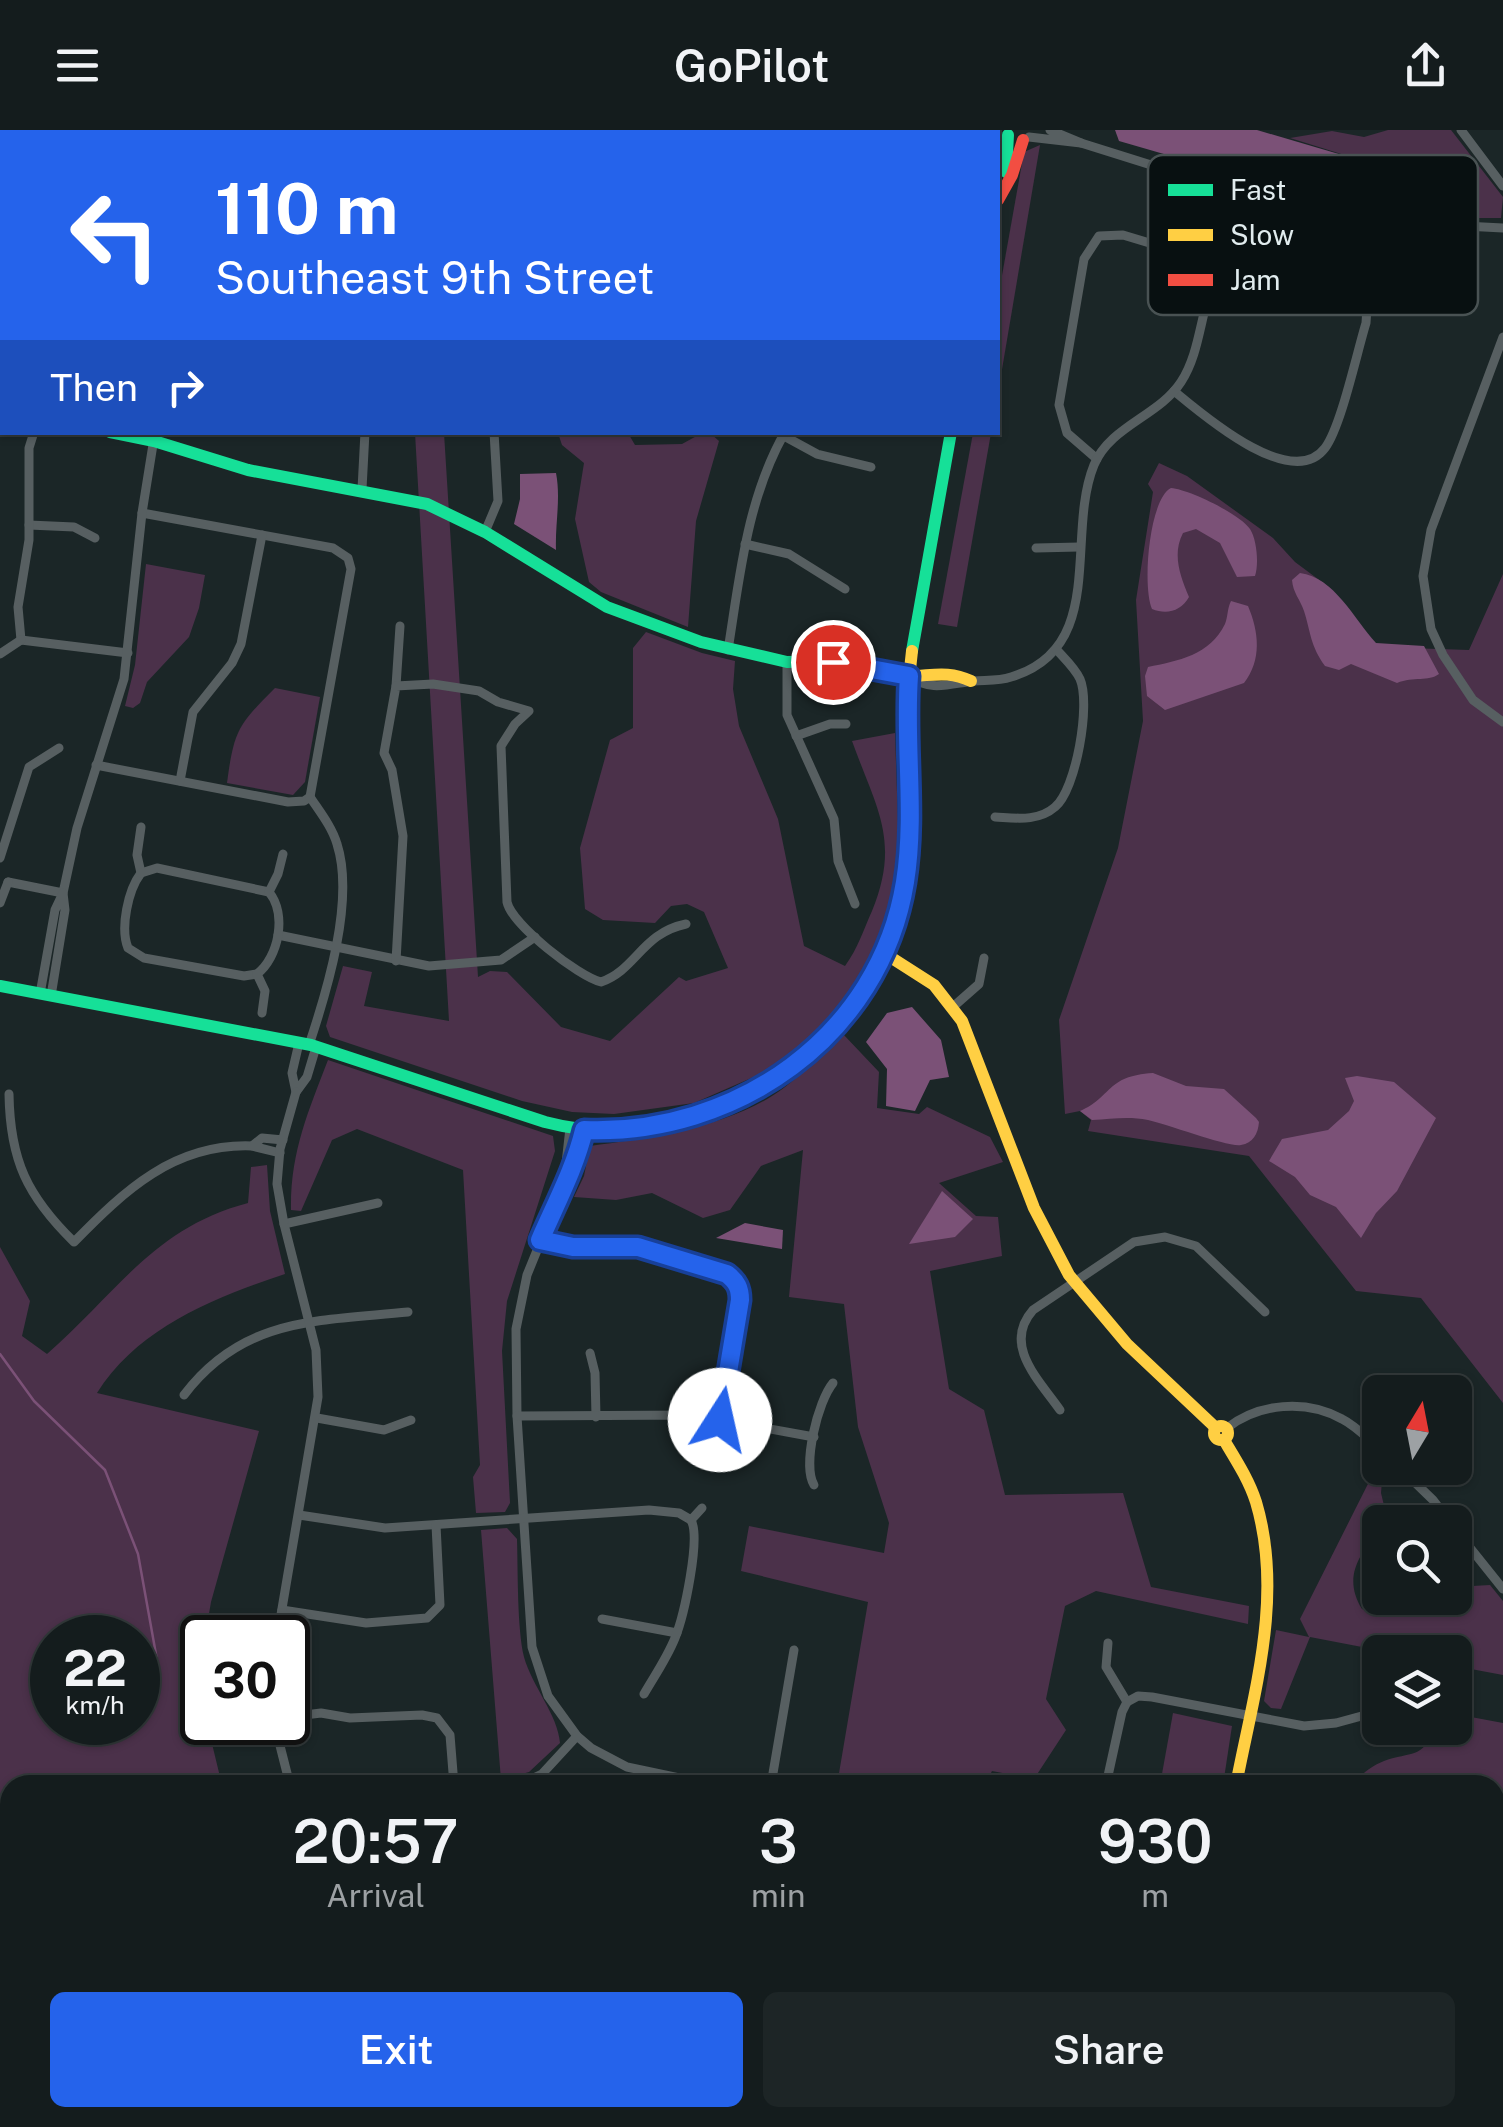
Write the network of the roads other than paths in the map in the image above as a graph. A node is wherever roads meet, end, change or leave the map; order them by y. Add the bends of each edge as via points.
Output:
1 (1050, 130) edge
2 (1461, 130) edge
3 (1006, 131) edge
4 (1029, 136) edge
5 (1080, 144) junction
6 (1148, 164) edge
7 (1006, 184) junction
8 (1503, 186) edge
9 (1000, 196) edge
10 (1478, 227) edge
11 (1503, 228) edge
12 (1148, 242) edge
13 (1203, 315) edge
14 (1366, 315) edge
15 (1503, 336) edge
16 (1174, 391) junction
17 (33, 435) edge
18 (365, 435) edge
19 (494, 435) edge
20 (784, 435) edge
21 (786, 435) edge
22 (951, 435) edge
23 (154, 437) edge
24 (1097, 459) junction
25 (871, 467) dead end
26 (362, 489) junction
27 (142, 513) junction
28 (29, 525) junction
29 (485, 532) junction
30 (262, 535) junction
31 (95, 538) dead end
32 (745, 544) junction
33 (1080, 546) junction
34 (1036, 548) dead end
35 (844, 590) dead end
36 (400, 626) dead end
37 (21, 640) junction
38 (1056, 649) junction
39 (728, 650) junction
40 (128, 653) junction
41 (0, 654) edge
42 (787, 662) junction
43 (909, 676) junction
44 (972, 681) joint
45 (396, 686) junction
46 (1503, 722) edge
47 (846, 724) dead end
48 (796, 736) junction
49 (58, 748) dead end
50 (96, 765) junction
51 (180, 781) junction
52 (310, 796) junction
53 (995, 817) dead end
54 (141, 828) dead end
55 (282, 854) dead end
56 (0, 858) edge
57 (0, 872) edge
58 (141, 874) junction
59 (8, 882) junction
60 (269, 892) junction
61 (63, 894) junction
62 (0, 903) edge
63 (855, 904) dead end
64 (686, 924) dead end
65 (278, 935) junction
66 (535, 937) junction
67 (334, 947) junction
68 (884, 953) junction
69 (984, 958) dead end
70 (396, 962) junction
71 (257, 974) junction
72 (0, 986) edge
73 (45, 995) junction
74 (954, 1006) junction
75 (262, 1012) dead end
76 (308, 1045) junction
77 (296, 1092) junction
78 (9, 1094) dead end
79 (577, 1129) junction
80 (283, 1140) junction
81 (252, 1146) junction
82 (280, 1153) junction
83 (378, 1204) dead end
84 (284, 1224) junction
85 (540, 1240) junction
86 (1075, 1284) junction
87 (408, 1312) dead end
88 (1264, 1312) dead end
89 (308, 1322) junction
90 (590, 1353) dead end
91 (833, 1384) dead end
92 (184, 1395) dead end
93 (1060, 1410) dead end
94 (517, 1416) junction
95 (596, 1417) junction
96 (317, 1418) junction
97 (411, 1420) dead end
98 (720, 1420) junction
99 (1222, 1432) junction
100 (1362, 1435) edge
101 (814, 1437) junction
102 (1418, 1485) edge
103 (814, 1486) dead end
104 (1437, 1505) edge
105 (702, 1508) dead end
106 (299, 1515) junction
107 (524, 1518) junction
108 (691, 1520) junction
109 (436, 1526) junction
110 (1472, 1550) edge
111 (1503, 1589) edge
112 (282, 1610) junction
113 (281, 1615) edge
114 (602, 1619) dead end
115 (677, 1633) junction
116 (1108, 1642) dead end
117 (794, 1650) dead end
118 (644, 1694) dead end
119 (1127, 1702) junction
120 (310, 1713) edge
121 (1248, 1716) junction
122 (1362, 1716) edge
123 (576, 1736) junction
124 (280, 1745) edge
125 (542, 1774) edge
126 (287, 1775) edge
127 (453, 1775) edge
128 (665, 1775) edge
129 (773, 1775) edge
130 (1108, 1775) edge
131 (1238, 1775) edge

1 - 5 street
2 - 8 street
3 - 4 street
3 - 7 street
4 - 5 street
4 - 7 street
5 - 6 street
7 - 9 street
10 - 11 street
12 - 24 street via 1099,236 1084,259 1059,405 1067,434
13 - 16 street via 1194,354
14 - 16 street via 1333,432 1306,462 1267,454
15 - 46 street via 1431,530 1423,576 1431,629 1443,656 1474,700
16 - 24 street via 1121,431
17 - 28 street
18 - 26 street
19 - 29 street via 498,502
20 - 32 street via 759,488
21 - 25 street via 817,454
22 - 43 street
23 - 26 street via 248,470
23 - 27 street
24 - 33 street
26 - 29 street via 427,504
27 - 30 street
27 - 40 street
28 - 31 street via 74,527
28 - 37 street via 18,607
29 - 39 street via 607,607
30 - 51 street via 241,644 193,712
30 - 52 street via 334,548 351,569
32 - 35 street via 789,554
32 - 39 street
33 - 34 street
33 - 38 street via 1078,598
36 - 45 street
37 - 40 street
37 - 41 street
38 - 44 street via 1016,676
38 - 53 street via 1084,691 1070,782 1064,798 1045,814
39 - 42 street
40 - 50 street
42 - 43 street via 833,662
42 - 48 street via 785,701
43 - 44 street via 928,672
43 - 68 street via 908,856
45 - 66 street via 479,691 529,711 501,746 509,910
45 - 70 street via 384,754 403,836
47 - 48 street
48 - 63 street via 834,819 838,861
49 - 56 street via 29,767
50 - 51 street
50 - 61 street
51 - 52 street via 288,802
52 - 67 street via 332,833 342,871
54 - 58 street
55 - 60 street
57 - 59 street
58 - 60 street via 157,868
58 - 71 street via 132,886 128,948 144,958
59 - 61 street
59 - 62 street
60 - 65 street via 278,907
61 - 73 street via 55,910
64 - 66 street via 658,932 602,982
65 - 67 street
65 - 71 street
66 - 70 street via 492,962
67 - 70 street
67 - 76 street
68 - 74 street via 919,973
68 - 79 street via 836,1026 748,1096 653,1127
69 - 74 street via 979,984
71 - 75 street via 265,990
72 - 73 street
73 - 76 street
74 - 86 street via 1052,1246
76 - 77 street via 308,1077
76 - 77 street via 292,1072
76 - 79 street
77 - 80 street
78 - 81 street via 11,1136 25,1182 74,1242 157,1168 199,1152
79 - 85 street via 564,1184
80 - 81 street via 262,1138
80 - 82 street
81 - 82 street
82 - 84 street
83 - 84 street
84 - 89 street
85 - 94 street via 516,1329
85 - 98 street via 657,1251 727,1274 740,1300
86 - 88 street via 1134,1242 1166,1237 1196,1246
86 - 93 street via 1032,1310 1020,1334 1023,1357
86 - 99 street via 1102,1322
87 - 89 street
89 - 92 street via 236,1346
89 - 96 street via 319,1379
90 - 95 street
91 - 101 street
94 - 95 street
94 - 107 street
95 - 98 street
96 - 97 street via 384,1430
96 - 106 street
98 - 101 street
99 - 100 street via 1254,1413 1306,1407 1342,1419
99 - 121 street via 1256,1500 1270,1570
101 - 103 street
102 - 104 street
105 - 108 street
106 - 109 street via 365,1526
106 - 112 street
107 - 108 street via 649,1510
107 - 109 street
107 - 123 street via 535,1661 548,1696
108 - 115 street via 695,1540
109 - 112 street via 440,1596 437,1610 422,1620 366,1623
110 - 111 street
112 - 113 street
114 - 115 street
115 - 118 street
116 - 119 street via 1106,1667
117 - 129 street
119 - 121 street via 1152,1697
119 - 130 street
120 - 127 street via 437,1718 450,1735
121 - 122 street via 1322,1726
121 - 131 street
123 - 125 street
123 - 128 street via 608,1759
124 - 126 street

